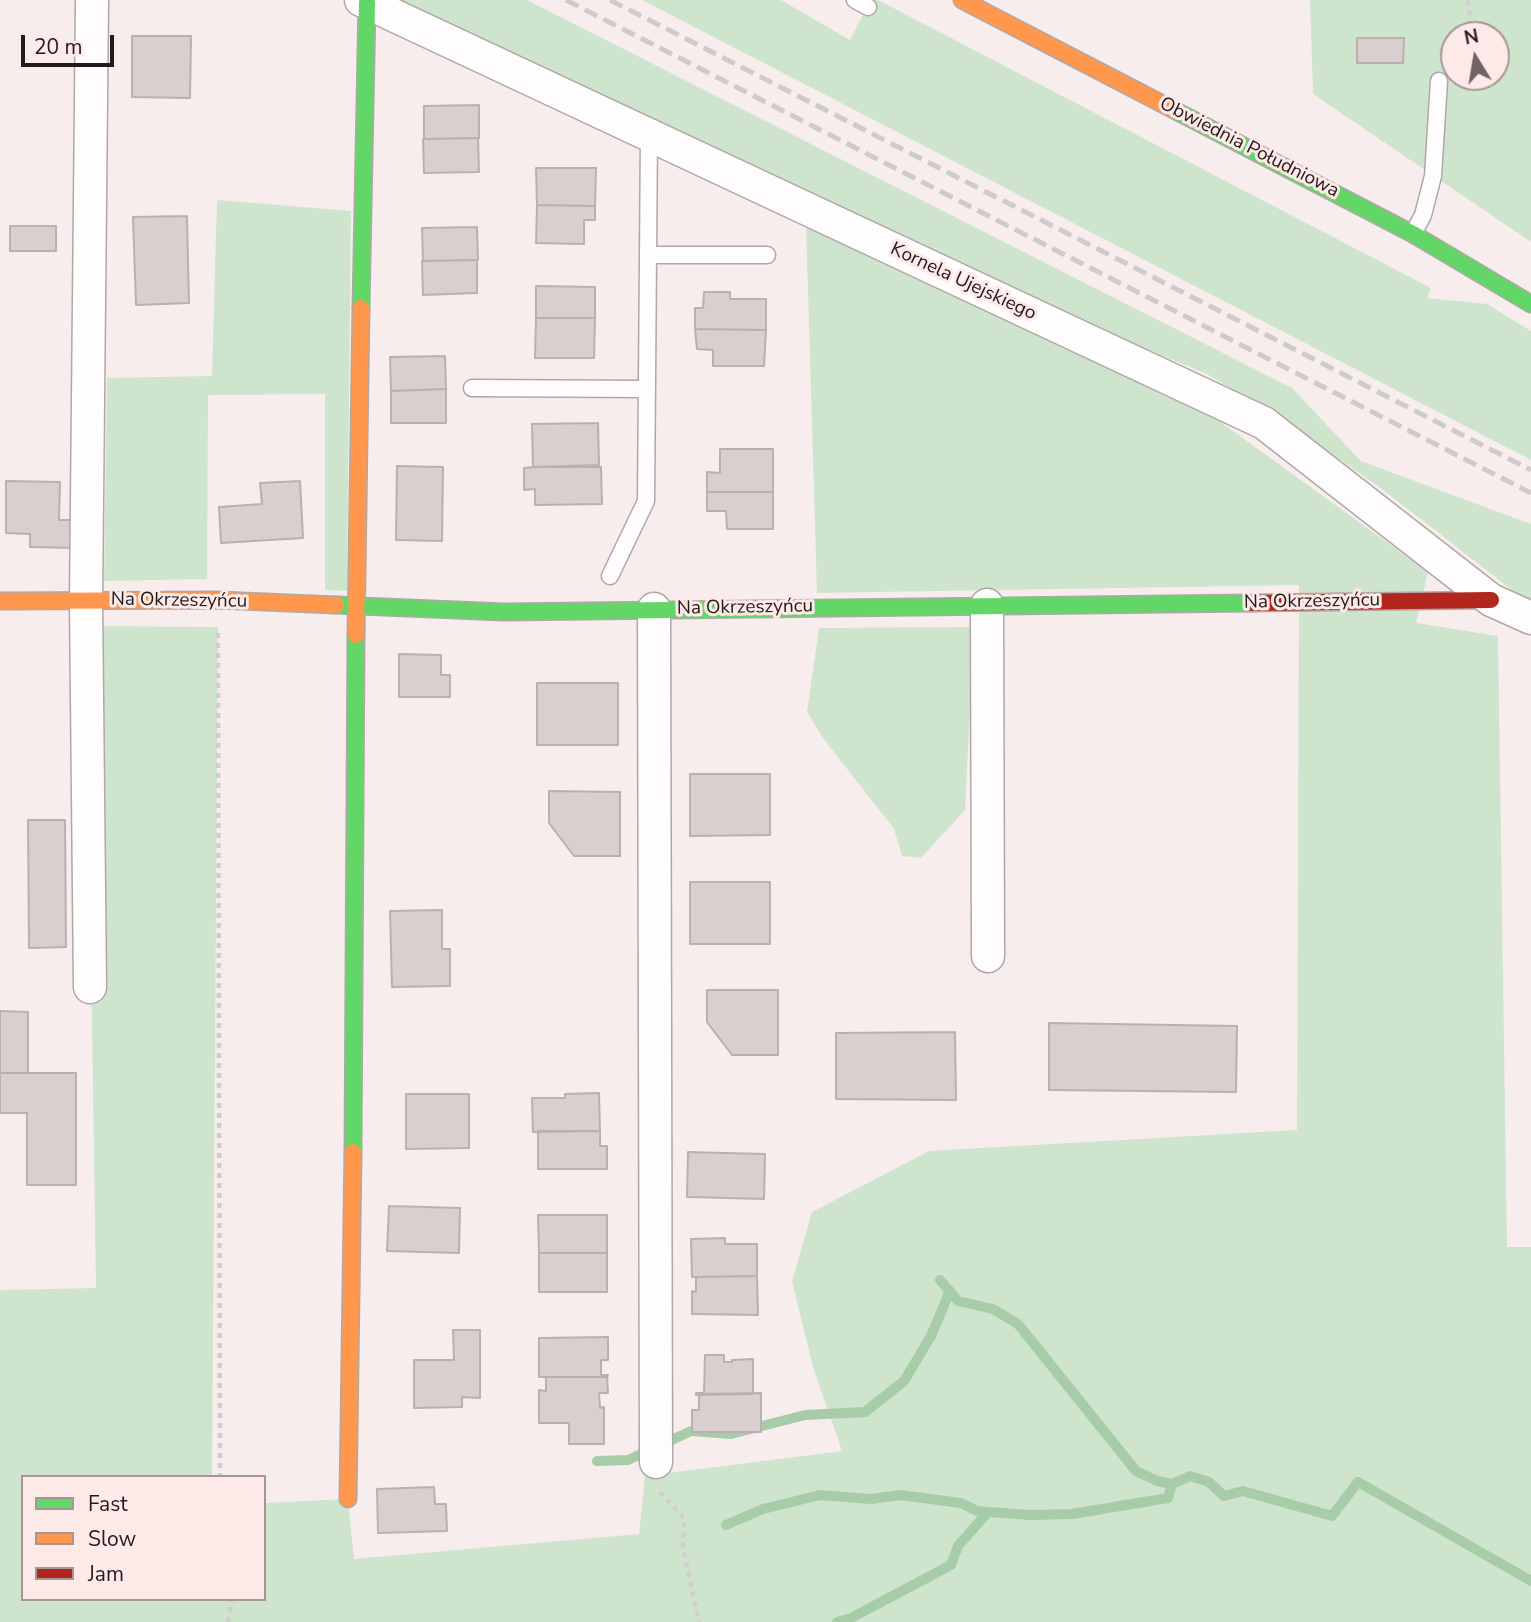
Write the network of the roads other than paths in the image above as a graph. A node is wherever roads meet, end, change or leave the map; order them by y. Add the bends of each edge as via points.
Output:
1 (92, 0) edge
2 (962, 0) edge
3 (364, 1) edge
4 (1439, 81) dead end
5 (649, 134) junction
6 (1413, 234) junction
7 (648, 255) junction
8 (767, 255) dead end
9 (1531, 304) edge
10 (472, 388) dead end
11 (647, 389) junction
12 (610, 576) dead end
13 (86, 600) junction
14 (1491, 600) junction
15 (0, 601) edge
16 (987, 605) junction
17 (356, 606) junction
18 (654, 608) junction
19 (1531, 618) edge
20 (988, 956) dead end
21 (90, 987) dead end
22 (654, 1473) road end
23 (348, 1499) dead end

1 - 13 street
2 - 6 street, Obwiednia Południowa
3 - 5 street, Kornela Ujejskiego
3 - 17 street
4 - 6 lane via 1433,176
5 - 7 lane
5 - 14 street, Kornela Ujejskiego via 1264,423
6 - 9 street, Obwiednia Południowa
7 - 8 lane
7 - 11 lane
10 - 11 lane
11 - 12 lane via 646,501
13 - 15 street, Na Okrzeszyńcu
13 - 17 street, Na Okrzeszyńcu
13 - 21 street
14 - 16 street, Na Okrzeszyńcu
14 - 19 street, Kornela Ujejskiego
16 - 18 street, Na Okrzeszyńcu
16 - 20 street
17 - 18 street, Na Okrzeszyńcu via 504,612
17 - 23 street
18 - 22 street

